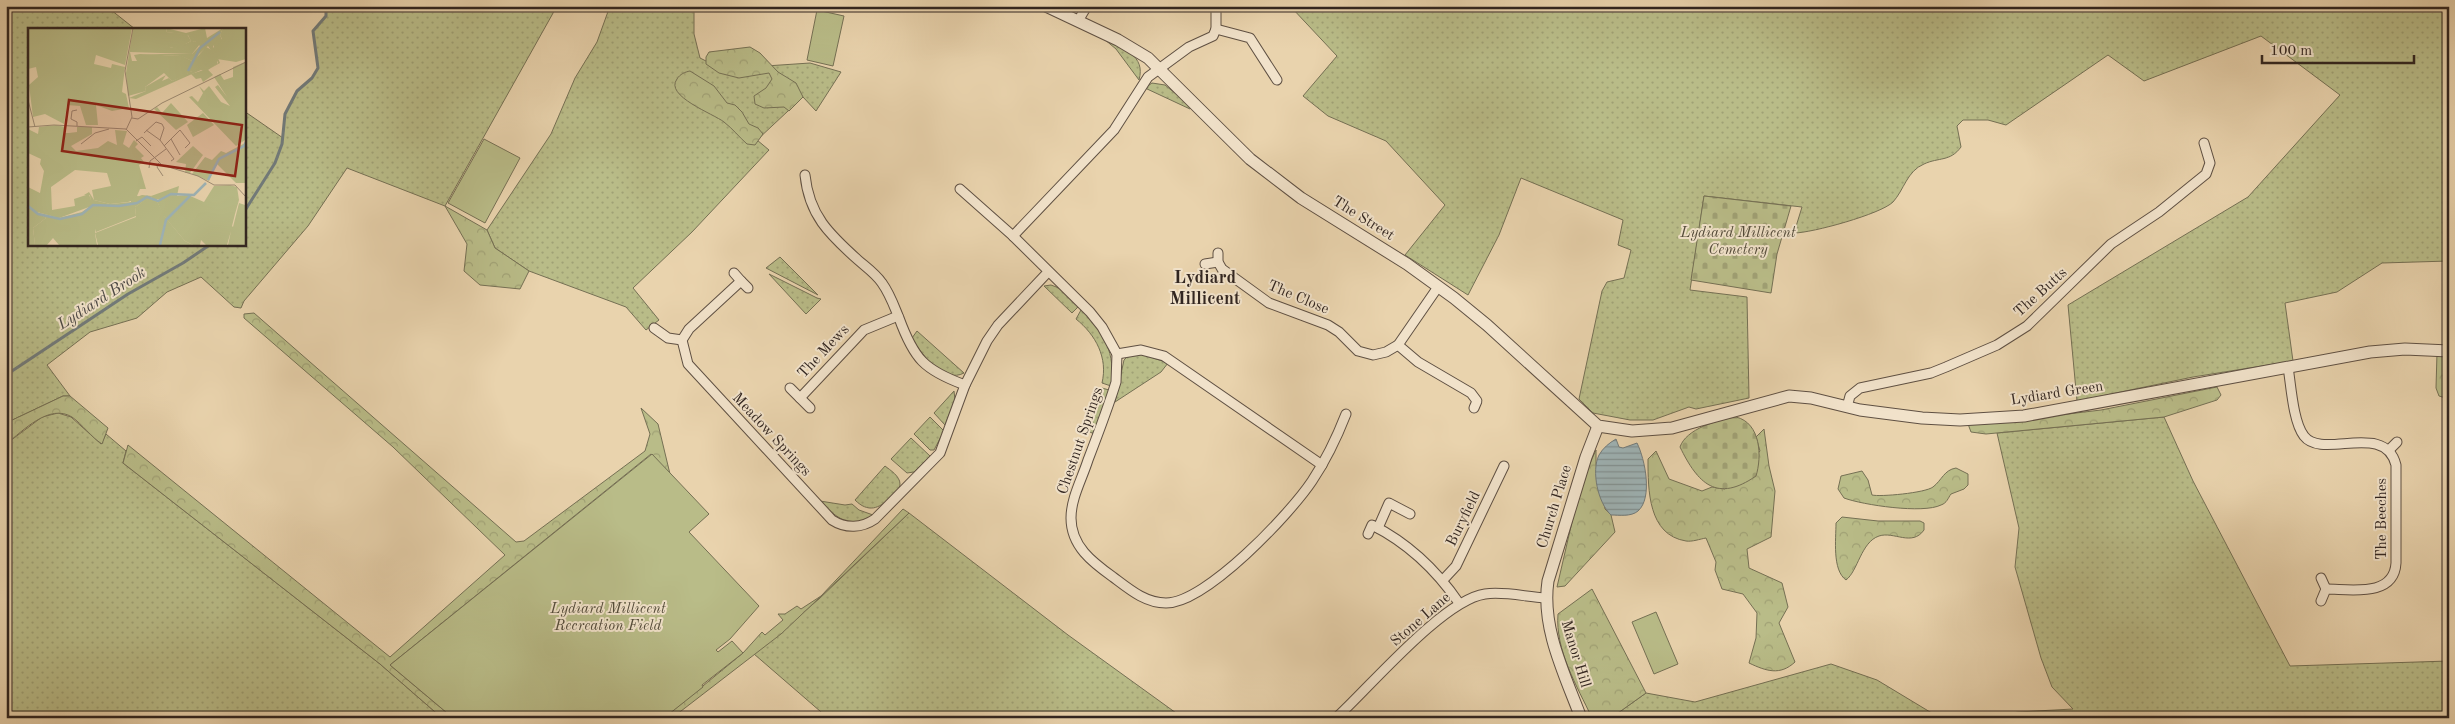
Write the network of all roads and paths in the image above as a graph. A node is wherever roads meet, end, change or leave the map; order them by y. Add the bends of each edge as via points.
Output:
1 (1046, 6) edge
2 (1087, 6) edge
3 (1216, 6) edge
4 (1078, 21) junction
5 (1216, 29) junction
6 (1160, 68) junction
7 (1277, 80) dead end
8 (2204, 143) dead end
9 (805, 175) dead end
10 (960, 189) dead end
11 (1013, 236) junction
12 (1204, 264) dead end
13 (1048, 272) junction
14 (734, 273) dead end
15 (741, 281) junction
16 (1438, 287) junction
17 (748, 288) dead end
18 (898, 316) junction
19 (654, 328) dead end
20 (682, 340) junction
21 (1398, 345) junction
22 (2449, 350) edge
23 (1117, 354) junction
24 (2288, 367) junction
25 (965, 385) junction
26 (790, 388) dead end
27 (800, 398) junction
28 (1847, 407) junction
29 (810, 408) dead end
30 (1474, 408) dead end
31 (1346, 414) dead end
32 (1598, 426) junction
33 (2397, 442) dead end
34 (2389, 450) junction
35 (1322, 465) junction
36 (1504, 466) dead end
37 (1410, 514) dead end
38 (1378, 528) junction
39 (1368, 534) dead end
40 (2321, 578) dead end
41 (1444, 580) junction
42 (2326, 589) junction
43 (1546, 598) junction
44 (2321, 601) dead end
45 (1459, 603) junction
46 (1336, 718) edge
47 (1581, 718) edge

1 - 4 street, The Street
2 - 4 street
3 - 5 street
4 - 6 street, The Street via 1118,40
5 - 6 street via 1211,38 1189,47
5 - 7 street via 1250,38
6 - 11 street via 1143,82 1114,130
6 - 16 street, The Street via 1250,159 1301,198 1408,264
8 - 28 street, The Butts via 2210,163 2206,174 2159,212 2111,244 2039,317 2019,332 1931,373 1860,388 1850,396
9 - 18 street via 809,201 819,220 836,241 882,283
10 - 11 street
11 - 13 street
12 - 21 street, The Close via 1218,258 1225,272 1263,299 1328,325 1362,353 1379,354
13 - 23 street via 1090,312
13 - 25 street via 992,333
14 - 15 street
15 - 17 street
15 - 20 street via 689,329
16 - 21 street
16 - 32 street, The Street via 1487,325
18 - 25 street via 912,349 921,361 936,374
18 - 27 street, The Mews via 864,330
19 - 20 street via 668,338
20 - 25 street, Meadow Springs via 684,354 695,374 830,518 842,525 860,526 879,516 940,453
21 - 30 street via 1418,362 1471,393 1477,401
22 - 24 street, Lydiard Green via 2388,350
23 - 35 street via 1142,350 1164,356
23 - 35 street, Chestnut Springs via 1116,382 1075,497 1072,530 1084,554 1141,597 1167,603 1196,594 1213,582 1286,514
24 - 28 street, Lydiard Green via 2052,412 2008,417 1930,419
24 - 34 street via 2299,425 2306,438 2318,443 2374,444
26 - 27 street, The Mews
27 - 29 street, The Mews
28 - 32 street, Lydiard Green via 1802,396 1784,396 1672,428 1632,431
31 - 35 street, Chestnut Springs
32 - 43 street, Church Place via 1548,581
33 - 34 street
34 - 42 street, The Beeches via 2396,469 2394,576 2377,588
36 - 41 street, Buryfield via 1456,566
37 - 38 street via 1389,503
38 - 39 street via 1372,525
38 - 41 street via 1407,547
40 - 42 street
41 - 45 street
42 - 44 street
43 - 45 street, Stone Lane via 1491,594
43 - 47 street, Manor Hill via 1557,654
45 - 46 street, Stone Lane

